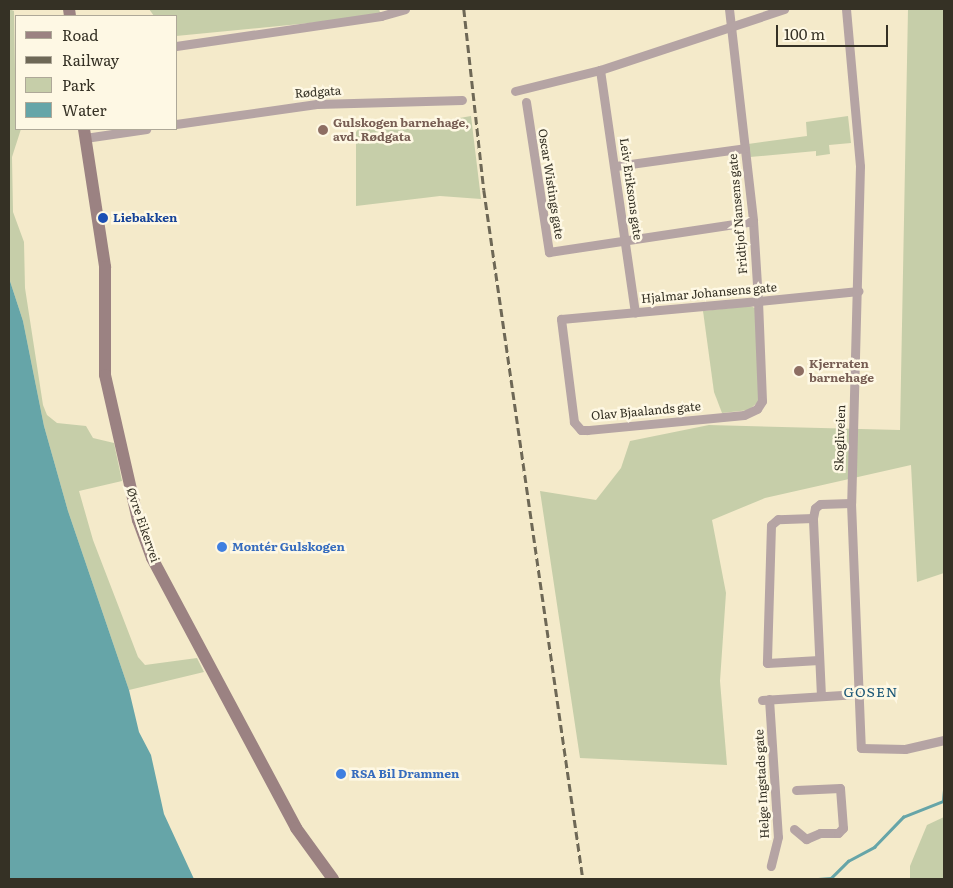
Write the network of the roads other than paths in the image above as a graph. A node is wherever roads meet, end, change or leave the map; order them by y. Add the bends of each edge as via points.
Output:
1 (406, 9) edge
2 (730, 9) edge
3 (784, 9) edge
4 (846, 9) edge
5 (731, 25) junction
6 (178, 46) edge
7 (600, 70) junction
8 (515, 90) dead end
9 (462, 100) dead end
10 (526, 102) dead end
11 (178, 124) edge
12 (134, 130) edge
13 (84, 134) edge
14 (745, 148) junction
15 (616, 166) junction
16 (753, 221) junction
17 (626, 241) junction
18 (859, 291) junction
19 (758, 300) junction
20 (635, 312) junction
21 (561, 319) joint
22 (762, 401) joint
23 (851, 503) junction
24 (812, 518) junction
25 (819, 660) junction
26 (858, 694) junction
27 (821, 696) junction
28 (944, 740) edge
29 (796, 790) dead end
30 (794, 829) dead end
31 (771, 866) dead end
32 (333, 879) edge

1 - 6 street via 381,16
2 - 5 street, Fridtjof Nansens gate
3 - 5 street
4 - 18 street, Skogliveien via 860,166
5 - 7 street
5 - 14 street, Fridtjof Nansens gate
7 - 8 street
7 - 15 street, Leiv Eriksons gate
9 - 11 street, Rødgata via 315,104
10 - 17 street, Oscar Wistings gate via 549,252
12 - 13 street
13 - 32 main road, Øvre Eikervei via 105,267 105,375 138,520 152,558 296,828
14 - 15 street
14 - 16 street, Fridtjof Nansens gate
15 - 17 street, Leiv Eriksons gate
16 - 17 street
16 - 19 street, Fridtjof Nansens gate
17 - 20 street, Leiv Eriksons gate
18 - 19 street, Hjalmar Johansens gate
18 - 23 street, Skogliveien
19 - 20 street, Hjalmar Johansens gate
19 - 22 street, Fridtjof Nansens gate
20 - 21 street, Hjalmar Johansens gate
21 - 22 street, Olav Bjaalands gate via 574,422 581,430 744,415 757,409
23 - 24 street via 820,504
23 - 26 street, Skogliveien
24 - 25 street
24 - 25 street via 778,519 769,531 767,663
25 - 27 street
26 - 27 street
26 - 28 street, Skogliveien via 861,748 905,749
27 - 31 street, Helge Ingstads gate via 765,700 778,837
29 - 30 street via 840,788 843,828 838,833 806,839

